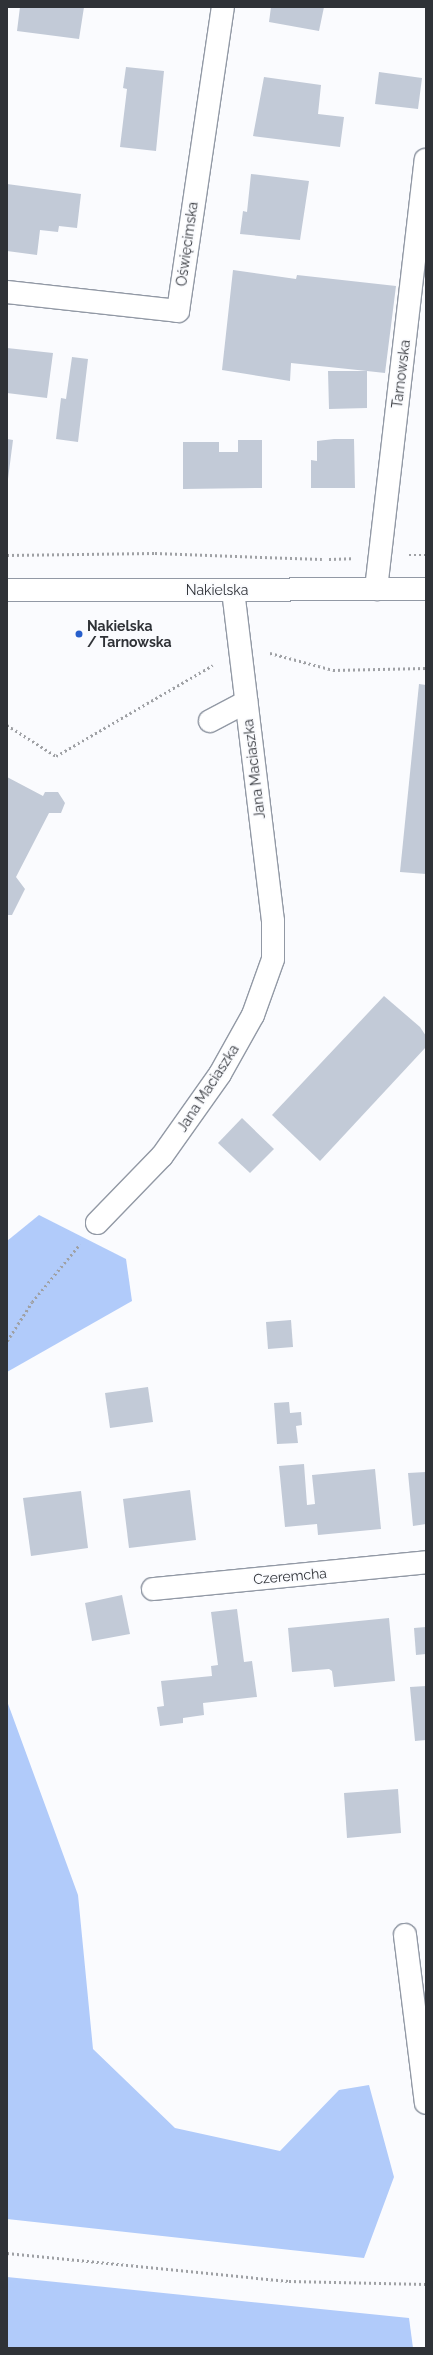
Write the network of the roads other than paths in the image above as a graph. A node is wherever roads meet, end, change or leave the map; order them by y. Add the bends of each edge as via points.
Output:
1 (223, 7) edge
2 (426, 160) edge
3 (7, 292) edge
4 (376, 589) junction
5 (426, 589) edge
6 (7, 590) edge
7 (233, 590) junction
8 (246, 702) junction
9 (210, 721) dead end
10 (97, 1223) road end
11 (426, 1562) edge
12 (153, 1589) dead end
13 (405, 1935) dead end
14 (426, 2103) edge

1 - 3 street, Oświęcimska via 178,311
2 - 4 street, Tarnowska
4 - 5 street, Nakielska
4 - 7 street, Nakielska
6 - 7 street, Nakielska
7 - 8 street, Jana Maciaszka
8 - 9 street
8 - 10 street, Jana Maciaszka via 273,921 273,959 253,1015 220,1074 162,1156
11 - 12 street, Czeremcha
13 - 14 street

